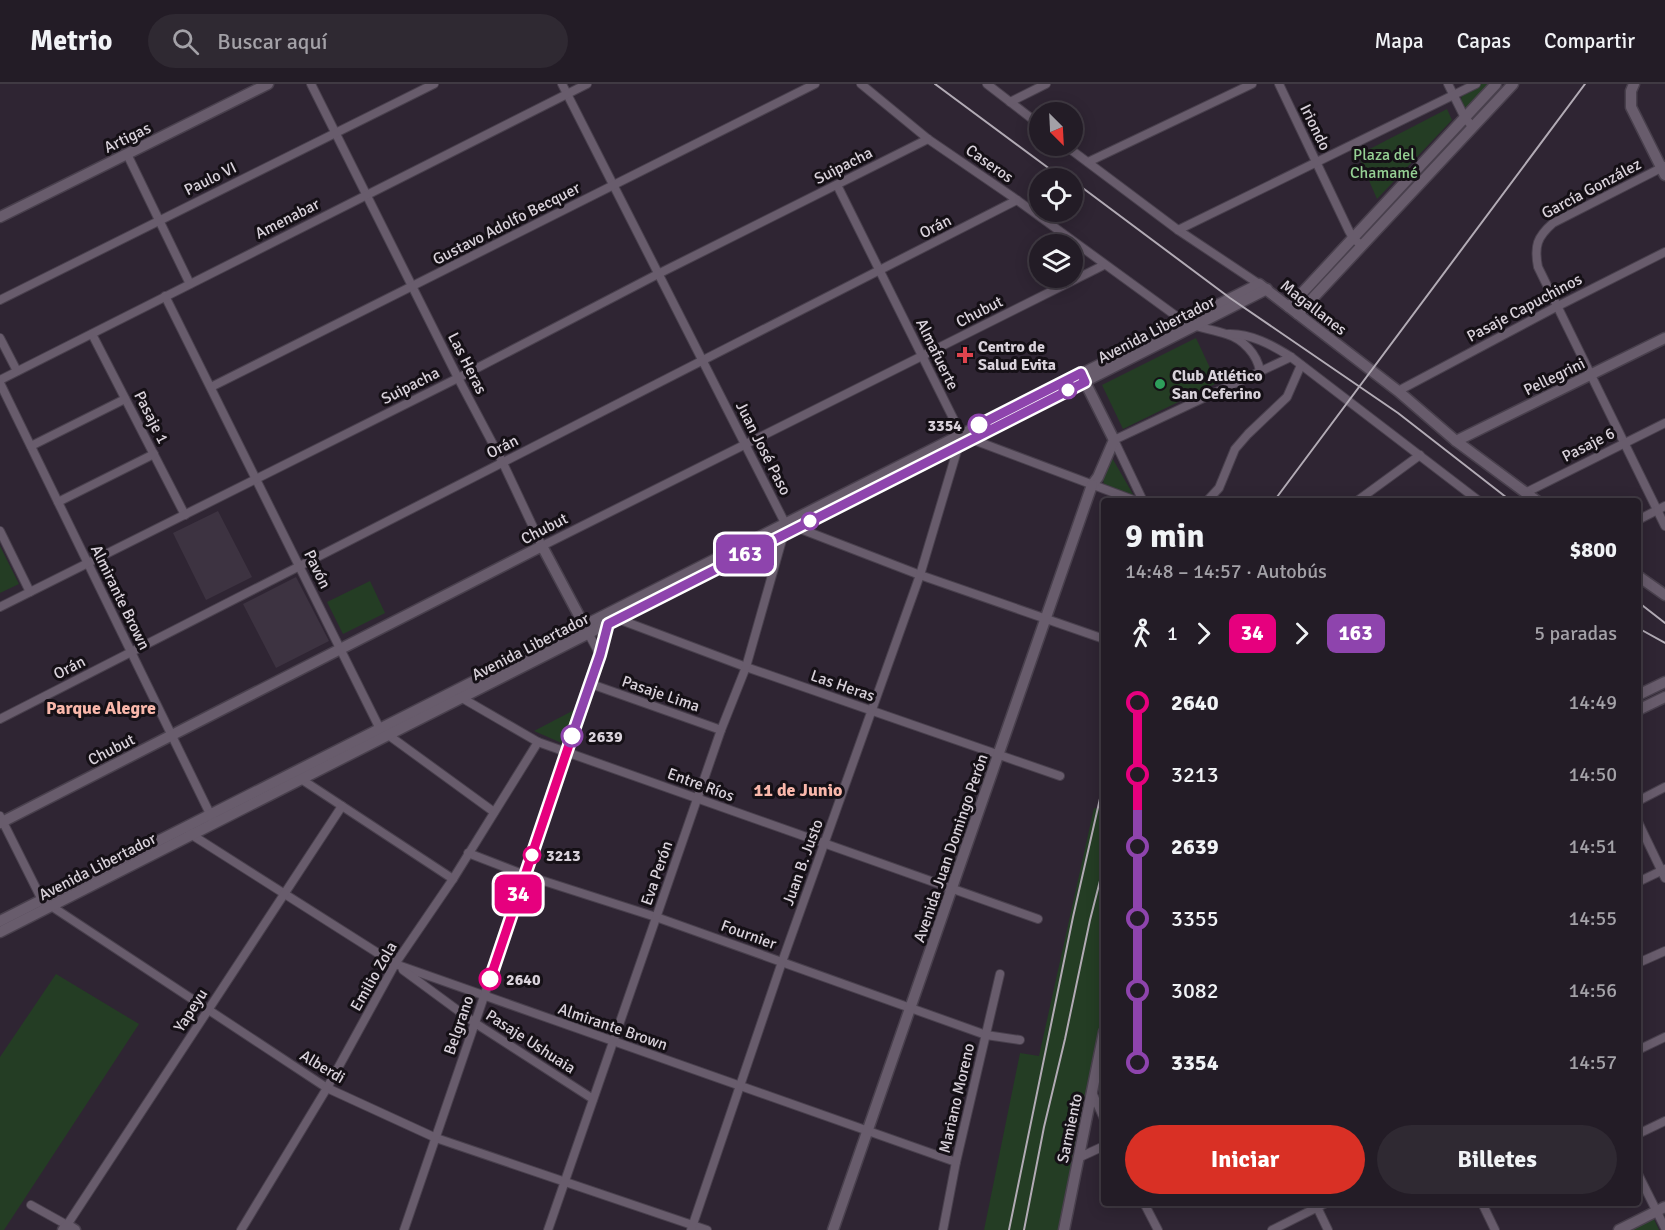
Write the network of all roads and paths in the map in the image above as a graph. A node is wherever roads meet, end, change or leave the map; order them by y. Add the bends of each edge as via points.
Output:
1 (268, 84) edge
2 (311, 84) edge
3 (434, 84) edge
4 (562, 84) edge
5 (587, 84) edge
6 (815, 84) edge
7 (861, 84) edge
8 (987, 84) edge
9 (1046, 84) edge
10 (1252, 84) edge
11 (1278, 84) edge
12 (1448, 84) edge
13 (1476, 84) edge
14 (1496, 84) edge
15 (1514, 84) edge
16 (1633, 88) edge
17 (567, 94) junction
18 (1454, 95) junction
19 (1010, 102) junction
20 (1029, 117) edge
21 (1464, 118) junction
22 (1473, 128) junction
23 (336, 133) junction
24 (928, 139) junction
25 (127, 154) junction
26 (1080, 156) edge
27 (1088, 162) junction
28 (1317, 163) junction
29 (1664, 170) edge
30 (837, 185) junction
31 (614, 186) junction
32 (367, 195) junction
33 (1017, 200) junction
34 (0, 217) edge
35 (159, 221) junction
36 (1178, 230) junction
37 (1353, 238) junction
38 (1362, 246) junction
39 (1665, 252) edge
40 (1104, 265) junction
41 (880, 271) junction
42 (658, 274) junction
43 (190, 284) junction
44 (413, 286) junction
45 (1263, 286) junction
46 (165, 296) junction
47 (0, 300) edge
48 (1558, 306) junction
49 (1289, 307) junction
50 (1298, 314) junction
51 (1189, 324) junction
52 (92, 334) junction
53 (1227, 334) junction
54 (0, 338) edge
55 (1665, 338) edge
56 (923, 357) junction
57 (1291, 357) junction
58 (703, 361) junction
59 (1301, 364) junction
60 (17, 371) junction
61 (1260, 371) junction
62 (1591, 374) junction
63 (1083, 377) junction
64 (458, 378) junction
65 (0, 381) edge
66 (211, 387) junction
67 (1398, 391) junction
68 (125, 399) junction
69 (1665, 423) edge
70 (966, 437) junction
71 (1114, 441) junction
72 (1456, 441) junction
73 (1624, 443) junction
74 (745, 445) junction
75 (31, 446) junction
76 (959, 446) junction
77 (154, 454) junction
78 (1420, 455) junction
79 (503, 463) junction
80 (256, 479) junction
81 (1096, 483) junction
82 (1526, 493) junction
83 (1129, 498) edge
84 (1142, 498) edge
85 (1210, 498) edge
86 (1361, 498) edge
87 (1475, 498) edge
88 (1533, 498) edge
89 (58, 502) junction
90 (1661, 508) edge
91 (185, 515) junction
92 (1641, 518) edge
93 (1665, 526) edge
94 (796, 528) junction
95 (784, 529) junction
96 (0, 531) edge
97 (542, 546) junction
98 (88, 563) junction
99 (300, 566) junction
100 (920, 574) junction
101 (1641, 578) edge
102 (30, 592) junction
103 (1665, 595) edge
104 (0, 607) edge
105 (1049, 620) junction
106 (613, 621) junction
107 (587, 629) junction
108 (1101, 638) edge
109 (340, 649) junction
110 (131, 652) junction
111 (600, 655) junction
112 (746, 668) junction
113 (1665, 682) edge
114 (591, 684) junction
115 (1641, 694) edge
116 (1665, 697) edge
117 (462, 698) junction
118 (1641, 709) edge
119 (872, 711) junction
120 (0, 719) edge
121 (721, 730) junction
122 (384, 732) junction
123 (171, 735) junction
124 (538, 742) junction
125 (567, 752) junction
126 (1001, 756) junction
127 (1060, 776) dead end
128 (301, 779) junction
129 (1665, 787) edge
130 (698, 799) junction
131 (1641, 799) edge
132 (342, 806) junction
133 (494, 812) junction
134 (212, 819) junction
135 (1, 820) edge
136 (1641, 828) edge
137 (190, 830) junction
138 (825, 844) junction
139 (468, 853) junction
140 (1664, 872) edge
141 (525, 875) junction
142 (453, 879) junction
143 (1641, 881) edge
144 (955, 890) junction
145 (284, 893) junction
146 (47, 903) junction
147 (656, 918) junction
148 (1038, 919) dead end
149 (0, 921) edge
150 (0, 932) edge
151 (1665, 951) edge
152 (782, 962) junction
153 (1641, 962) edge
154 (395, 964) junction
155 (1000, 974) dead end
156 (484, 996) junction
157 (208, 1009) junction
158 (913, 1009) junction
159 (475, 1023) junction
160 (986, 1035) junction
161 (1665, 1037) edge
162 (1020, 1040) dead end
163 (614, 1042) junction
164 (1101, 1047) edge
165 (1641, 1049) edge
166 (740, 1086) junction
167 (327, 1088) junction
168 (1092, 1092) junction
169 (593, 1099) junction
170 (1101, 1112) edge
171 (1665, 1121) edge
172 (870, 1132) junction
173 (1641, 1133) edge
174 (436, 1138) junction
175 (1101, 1147) edge
176 (1078, 1158) junction
177 (956, 1162) junction
178 (1641, 1179) edge
179 (565, 1181) junction
180 (31, 1205) dead end
181 (1146, 1206) edge
182 (1314, 1206) edge
183 (1316, 1206) edge
184 (1483, 1206) edge
185 (1661, 1209) edge
186 (691, 1227) edge
187 (68, 1228) edge
188 (1665, 1228) edge
189 (241, 1230) edge
190 (404, 1230) edge
191 (548, 1230) edge
192 (707, 1230) edge
193 (833, 1230) edge
194 (840, 1230) edge
195 (943, 1230) edge
196 (1064, 1230) edge
197 (1158, 1230) edge
198 (1272, 1230) edge
199 (1328, 1230) edge
200 (1495, 1230) edge
201 (1619, 1230) edge

1 - 25 main road, Artigas
2 - 23 street, Las Heras
3 - 23 street, Paulo VI
4 - 17 street, Juan José Paso
5 - 17 street, Amenabar
6 - 31 street, Gustavo Adolfo Becquer
7 - 24 street, Caseros
8 - 19 street
9 - 19 street
10 - 27 street
11 - 28 street, Iriondo
12 - 18 street
13 - 18 street
14 - 21 main road
15 - 22 main road
16 - 29 main road via 1631,108
17 - 31 street, Juan José Paso
17 - 32 street, Amenabar
18 - 21 street
18 - 28 street
19 - 20 street
21 - 22 street
21 - 37 main road
22 - 38 main road
23 - 32 street, Las Heras
23 - 35 street, Paulo VI
24 - 30 street, Suipacha
24 - 33 street, Caseros
25 - 34 main road, Artigas
25 - 35 street
26 - 27 street, Magallanes
27 - 36 street, Magallanes
28 - 36 street
28 - 37 street, Iriondo
29 - 48 street, García González via 1553,223 1542,232 1537,243 1538,267
30 - 41 street, Almafuerte
30 - 42 street, Suipacha
31 - 42 street, Juan José Paso
31 - 44 street, Gustavo Adolfo Becquer
32 - 43 street, Amenabar
32 - 44 street, Las Heras
33 - 40 street, Caseros
33 - 41 street, Orán
35 - 43 street
35 - 47 street, Paulo VI
36 - 45 street, Magallanes
37 - 38 street, Iriondo
37 - 49 main road
38 - 50 main road
39 - 48 street, Pasaje Capuchinos
40 - 51 street, Caseros
40 - 56 street, Chubut
41 - 56 street, Almafuerte
41 - 58 street, Orán
42 - 58 street, Juan José Paso
42 - 64 street, Suipacha
43 - 46 street, Amenabar
44 - 64 street, Las Heras
44 - 66 street, Gustavo Adolfo Becquer
45 - 49 main road, Magallanes
45 - 51 main road, Avenida Libertador
46 - 52 street, Amenabar
46 - 66 street, Pavón
48 - 62 street
48 - 67 street, Pasaje Capuchinos
49 - 50 main road, Magallanes
50 - 67 main road, Magallanes
51 - 53 street
51 - 63 main road, Avenida Libertador
52 - 60 street, Amenabar
52 - 68 street, Pasaje 1
53 - 57 street via 1240,334 1274,346
53 - 61 street via 1248,347 1258,360
54 - 60 street
55 - 62 main road, Pellegrini
56 - 70 street, Almafuerte
56 - 74 street, Chubut
57 - 59 street
57 - 61 street
58 - 74 street, Juan José Paso
58 - 79 street, Orán
59 - 78 street
59 - 85 street via 1287,397 1235,449 1219,488
60 - 65 street, Amenabar
61 - 71 street
62 - 72 main road, Pellegrini
62 - 73 street
63 - 70 main road, Avenida Libertador
63 - 71 main road
64 - 79 street, Las Heras
64 - 80 street, Suipacha
65 - 75 street, Almirante Brown
66 - 80 street, Pavón
67 - 72 main road, Magallanes
68 - 75 street
68 - 77 street, Pasaje 1
69 - 73 street, Pasaje 6
70 - 76 main road, Avenida Libertador
70 - 81 street
70 - 95 main road, Avenida Libertador
71 - 81 main road, Avenida Juan Domingo Perón
71 - 84 street
72 - 82 main road, Magallanes
73 - 82 street, Pasaje 6
73 - 90 street
74 - 95 street, Juan José Paso
74 - 97 street, Chubut
75 - 89 street, Almirante Brown
76 - 94 main road, Avenida Libertador
76 - 100 street, Juan B. Justo
77 - 89 street
77 - 91 street, Pasaje 1
78 - 86 street
78 - 87 street
79 - 97 street, Las Heras
79 - 99 street, Orán
80 - 91 street, Suipacha
80 - 99 street, Pavón
81 - 83 street
81 - 105 main road, Avenida Juan Domingo Perón
82 - 88 main road, Magallanes
89 - 98 street, Almirante Brown
90 - 92 street
90 - 93 street
91 - 98 street, Suipacha
94 - 95 main road, Avenida Libertador
94 - 100 street
95 - 106 main road, Avenida Libertador
95 - 107 main road, Avenida Libertador
95 - 112 street, Eva Perón
96 - 102 street
97 - 107 main road, Las Heras
97 - 109 main road, Chubut
98 - 102 street, Suipacha
98 - 110 street, Almirante Brown
99 - 109 street, Pavón
99 - 110 street, Orán
100 - 105 street
100 - 119 street, Juan B. Justo
101 - 103 main road
102 - 104 street, Suipacha
105 - 108 street
105 - 126 main road, Avenida Juan Domingo Perón
106 - 107 main road, Avenida Libertador
106 - 111 street, Belgrano
106 - 112 street, Las Heras
107 - 111 street, Las Heras
107 - 117 main road, Avenida Libertador
107 - 122 main road, Avenida Libertador
109 - 122 street, Pavón
109 - 123 main road, Chubut
110 - 120 street, Orán
110 - 123 street, Almirante Brown
111 - 114 street, Belgrano
112 - 119 street, Las Heras
112 - 121 street, Eva Perón
113 - 115 main road
114 - 121 street, Pasaje Lima
114 - 125 street, Belgrano
116 - 118 main road
117 - 122 main road, Avenida Libertador
117 - 124 street, Entre Ríos
119 - 126 street, Las Heras
119 - 138 street, Juan B. Justo
121 - 130 street, Eva Perón
122 - 128 main road, Avenida Libertador
122 - 133 street, Pavón
122 - 134 main road, Avenida Libertador
123 - 134 street, Almirante Brown
123 - 135 main road, Chubut
124 - 125 street, Entre Ríos
124 - 133 street, Emilio Zola
125 - 130 street, Entre Ríos
125 - 141 street, Belgrano
126 - 127 street, Las Heras
126 - 144 main road, Avenida Juan Domingo Perón
128 - 132 street
128 - 134 main road, Avenida Libertador
129 - 131 street
130 - 138 street, Entre Ríos
130 - 147 street, Eva Perón
132 - 142 street
132 - 145 street, Yapeyu
133 - 139 street, Emilio Zola
134 - 137 main road, Avenida Libertador
135 - 146 street, Alberdi
136 - 140 street
137 - 145 street, Almirante Brown
137 - 146 main road, Avenida Libertador
138 - 144 street, Entre Ríos
138 - 152 street, Juan B. Justo
139 - 141 street, Fournier
139 - 142 street, Emilio Zola
140 - 143 street
141 - 147 street, Fournier
141 - 156 street, Belgrano
142 - 154 street, Emilio Zola
144 - 148 street, Entre Ríos
144 - 158 main road, Avenida Juan Domingo Perón
145 - 154 street, Almirante Brown
145 - 157 street, Yapeyu
146 - 149 main road, Avenida Libertador
146 - 150 main road, Avenida Libertador
146 - 157 street, Alberdi
147 - 152 street, Fournier
147 - 163 street, Eva Perón
151 - 153 street
152 - 158 street, Fournier
152 - 166 street, Juan B. Justo
154 - 156 street, Almirante Brown
154 - 159 street, Pasaje Ushuaia
154 - 167 street, Emilio Zola
155 - 160 street, Mariano Moreno
156 - 159 street, Belgrano
156 - 163 street, Almirante Brown
157 - 167 street, Alberdi
157 - 187 street, Yapeyu
158 - 160 street, Fournier
158 - 172 main road, Avenida Juan Domingo Perón
159 - 169 street, Pasaje Ushuaia
159 - 174 street, Belgrano
160 - 162 street, Fournier
160 - 177 street, Mariano Moreno
161 - 165 street
163 - 166 street, Almirante Brown
163 - 169 street, Eva Perón
164 - 168 main road, Sarmiento
166 - 172 street, Almirante Brown
166 - 186 street, Juan B. Justo
167 - 174 street, Alberdi
167 - 189 street, Emilio Zola
168 - 170 street
168 - 176 main road, Sarmiento
169 - 179 street, Eva Perón
171 - 173 street
172 - 177 street, Almirante Brown
172 - 193 main road, Avenida Juan Domingo Perón
172 - 194 main road, Avenida Juan Domingo Perón
174 - 179 street, Alberdi
174 - 190 street, Belgrano
175 - 176 street
176 - 196 main road, Sarmiento
177 - 195 street, Mariano Moreno
178 - 185 street
179 - 186 street, Alberdi
179 - 191 street, Eva Perón
180 - 187 street
181 - 197 street
182 - 198 street
183 - 199 street
184 - 200 street
185 - 188 street
185 - 201 main road
186 - 192 street, Alberdi

